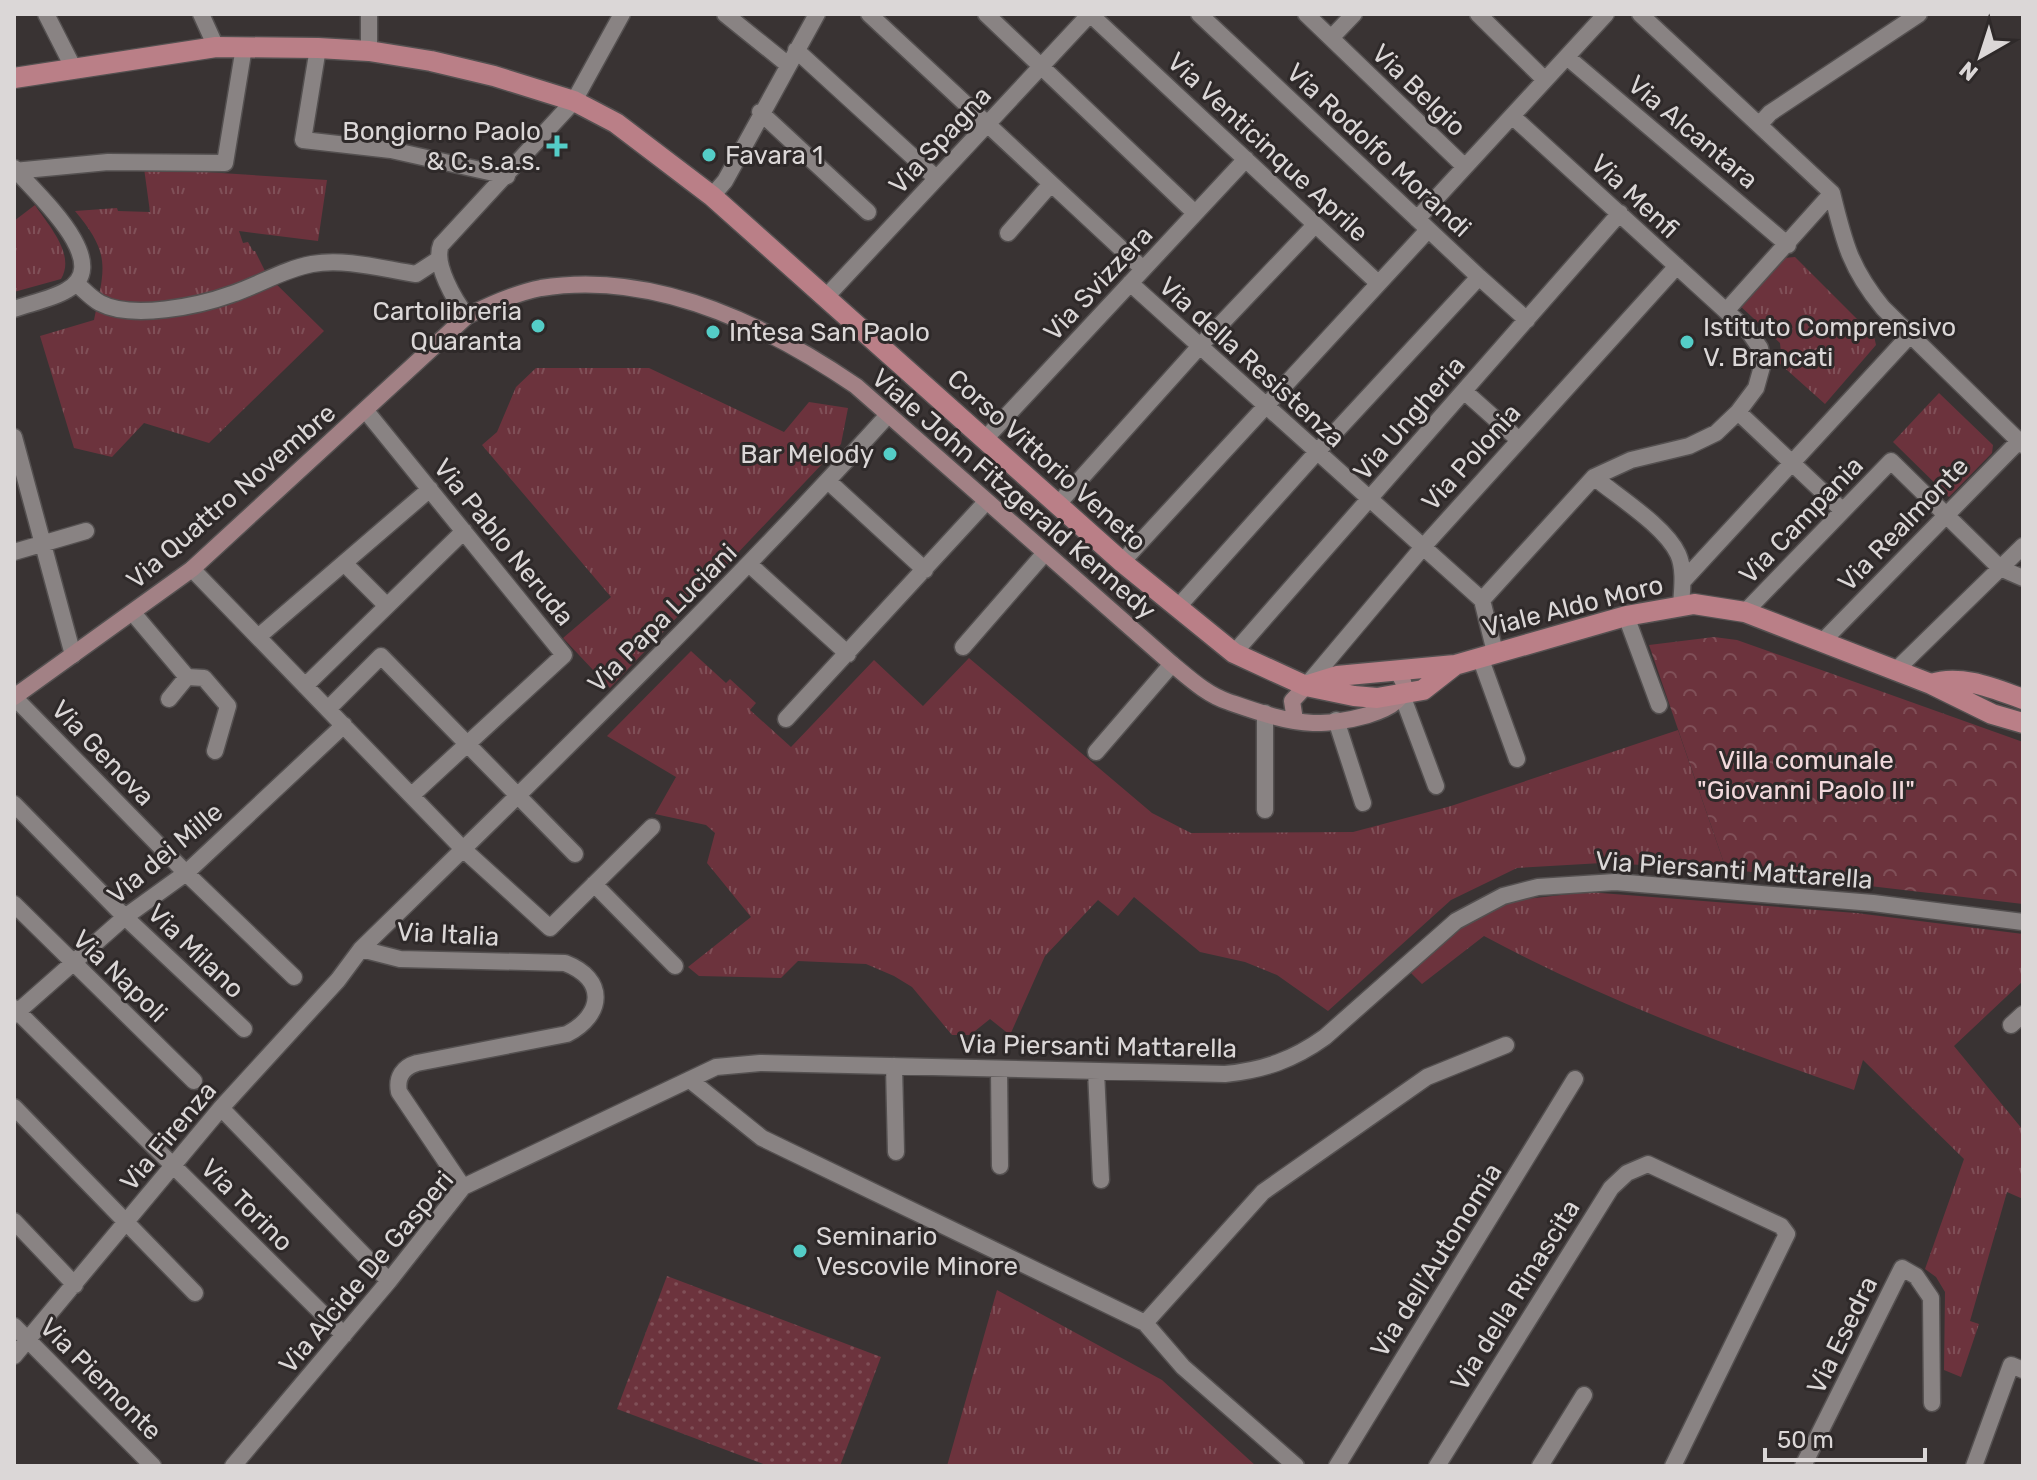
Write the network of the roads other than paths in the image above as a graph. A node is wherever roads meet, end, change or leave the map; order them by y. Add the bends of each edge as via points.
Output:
1 (46, 14) edge
2 (201, 14) edge
3 (369, 14) edge
4 (622, 14) edge
5 (725, 14) edge
6 (817, 14) edge
7 (869, 14) edge
8 (986, 14) edge
9 (1090, 14) edge
10 (1199, 14) edge
11 (1306, 14) edge
12 (1354, 14) edge
13 (1478, 14) edge
14 (1606, 14) edge
15 (1640, 14) edge
16 (1919, 14) edge
17 (1331, 38) junction
18 (216, 47) junction
19 (244, 47) junction
20 (318, 48) junction
21 (369, 51) junction
22 (792, 57) junction
23 (1567, 57) junction
24 (1040, 67) junction
25 (74, 69) junction
26 (14, 78) edge
27 (1545, 80) junction
28 (574, 101) junction
29 (760, 112) junction
30 (1512, 116) junction
31 (988, 123) junction
32 (1760, 124) junction
33 (1246, 159) junction
34 (1465, 167) junction
35 (14, 170) edge
36 (507, 176) junction
37 (936, 178) junction
38 (1050, 185) junction
39 (1832, 193) junction
40 (712, 196) junction
41 (868, 212) dead end
42 (1195, 213) junction
43 (1620, 213) junction
44 (1423, 224) junction
45 (1315, 225) junction
46 (1008, 233) dead end
47 (1788, 245) junction
48 (439, 259) junction
49 (1677, 266) junction
50 (1143, 269) junction
51 (1479, 277) junction
52 (76, 283) junction
53 (1130, 283) junction
54 (1378, 283) junction
55 (825, 298) junction
56 (14, 309) edge
57 (1726, 311) junction
58 (467, 316) junction
59 (1527, 320) junction
60 (1910, 335) junction
61 (1199, 347) junction
62 (1464, 391) junction
63 (1264, 406) junction
64 (366, 411) junction
65 (884, 411) junction
66 (1738, 412) junction
67 (14, 437) edge
68 (985, 439) junction
69 (1519, 440) junction
70 (2021, 443) edge
71 (1316, 453) junction
72 (1791, 463) junction
73 (1594, 477) junction
74 (828, 481) junction
75 (430, 489) junction
76 (1369, 501) junction
77 (986, 502) junction
78 (1058, 504) junction
79 (1842, 510) junction
80 (1944, 515) junction
81 (86, 531) dead end
82 (464, 531) junction
83 (42, 544) junction
84 (2023, 546) edge
85 (1423, 547) junction
86 (14, 552) edge
87 (1044, 554) junction
88 (1122, 562) junction
89 (344, 563) junction
90 (749, 564) junction
91 (2000, 568) junction
92 (192, 569) junction
93 (925, 570) junction
94 (2023, 578) edge
95 (1683, 581) junction
96 (1482, 600) junction
97 (1681, 605) junction
98 (387, 606) junction
99 (1177, 608) junction
100 (1745, 612) junction
101 (133, 613) junction
102 (1626, 616) junction
103 (258, 637) junction
104 (1822, 642) junction
105 (963, 647) dead end
106 (1234, 653) junction
107 (848, 654) junction
108 (73, 655) junction
109 (1488, 655) junction
110 (1172, 664) junction
111 (1455, 665) junction
112 (1395, 669) junction
113 (1895, 671) junction
114 (187, 677) junction
115 (305, 686) junction
116 (1306, 686) junction
117 (1938, 687) junction
118 (1402, 695) junction
119 (14, 697) edge
120 (169, 699) dead end
121 (2023, 699) edge
122 (1659, 705) dead end
123 (2023, 707) edge
124 (328, 709) junction
125 (1265, 713) junction
126 (786, 719) dead end
127 (1295, 720) junction
128 (1336, 720) junction
129 (2023, 723) edge
130 (344, 725) junction
131 (467, 744) junction
132 (215, 751) dead end
133 (1096, 752) dead end
134 (1517, 759) dead end
135 (1436, 786) dead end
136 (412, 795) junction
137 (518, 796) junction
138 (1363, 803) dead end
139 (14, 804) edge
140 (1265, 810) dead end
141 (652, 827) dead end
142 (463, 849) junction
143 (575, 854) dead end
144 (186, 873) junction
145 (594, 884) junction
146 (14, 904) edge
147 (125, 917) junction
148 (2023, 922) edge
149 (361, 949) junction
150 (72, 963) junction
151 (675, 966) dead end
152 (294, 977) dead end
153 (15, 1012) edge
154 (244, 1029) dead end
155 (1506, 1045) dead end
156 (894, 1066) junction
157 (999, 1069) junction
158 (1096, 1071) junction
159 (1575, 1079) dead end
160 (690, 1080) junction
161 (194, 1081) dead end
162 (14, 1107) edge
163 (221, 1108) junction
164 (896, 1152) dead end
165 (174, 1166) junction
166 (1000, 1166) dead end
167 (1101, 1180) dead end
168 (463, 1187) junction
169 (14, 1221) edge
170 (127, 1223) junction
171 (389, 1281) junction
172 (75, 1285) junction
173 (195, 1293) dead end
174 (1145, 1323) junction
175 (14, 1326) edge
176 (344, 1335) junction
177 (27, 1340) junction
178 (14, 1356) edge
179 (2023, 1370) edge
180 (1584, 1395) dead end
181 (1932, 1403) dead end
182 (254, 1441) junction
183 (153, 1466) edge
184 (233, 1466) edge
185 (245, 1466) edge
186 (1296, 1466) edge
187 (1337, 1466) edge
188 (1437, 1466) edge
189 (1540, 1466) edge
190 (1673, 1466) edge
191 (1803, 1466) edge
192 (1974, 1466) edge

1 - 25 street
2 - 18 street
3 - 21 street
4 - 28 street
5 - 22 street
6 - 22 street
7 - 31 street, Via della Resistenza
8 - 24 street
9 - 24 street, Via Spagna
9 - 33 street, Via Venticinque Aprile
10 - 44 street, Via Rodolfo Morandi
11 - 17 street, Via Belgio
12 - 17 street
13 - 27 street
14 - 23 street
15 - 32 street
16 - 32 street
17 - 34 street, Via Belgio
18 - 19 main road, Corso Vittorio Veneto
18 - 25 main road, Corso Vittorio Veneto
19 - 20 main road, Corso Vittorio Veneto
19 - 35 street via 225,163 108,162
20 - 21 main road, Corso Vittorio Veneto
20 - 36 street via 303,140 391,150
21 - 28 main road, Corso Vittorio Veneto via 494,76
22 - 29 street
22 - 37 street
23 - 27 street
23 - 47 street, Via Alcantara
24 - 31 street, Via Spagna
24 - 42 street
25 - 26 main road, Corso Vittorio Veneto
27 - 30 street
28 - 36 street
28 - 40 main road, Corso Vittorio Veneto via 616,123
29 - 40 street
29 - 41 street
30 - 34 street
30 - 43 street, Via Menfi
31 - 37 street, Via Spagna
31 - 38 street, Via della Resistenza
32 - 39 street
33 - 42 street, Via Svizzera
33 - 45 street, Via Venticinque Aprile
34 - 44 street
35 - 52 street via 76,243 82,271
36 - 48 street via 441,245
37 - 55 street, Via Spagna
38 - 46 street
38 - 50 street, Via della Resistenza
39 - 47 street
39 - 60 street via 1855,270
40 - 55 main road, Corso Vittorio Veneto
42 - 50 street, Via Svizzera
43 - 49 street, Via Menfi
43 - 59 street, Via Ungheria
44 - 51 street, Via Rodolfo Morandi
44 - 54 street
45 - 54 street, Via Venticinque Aprile
45 - 61 street
47 - 57 street
48 - 52 street via 416,274 316,263 230,295 157,311 110,307
48 - 58 street
49 - 57 street, Via Menfi
49 - 69 street, Via Polonia
50 - 53 street, Via Svizzera
51 - 59 street, Via Rodolfo Morandi
51 - 71 street
52 - 56 street
53 - 61 street, Via della Resistenza
53 - 68 street, Via Svizzera
54 - 63 street
55 - 68 main road, Corso Vittorio Veneto
57 - 66 street, Via Menfi via 1749,332 1763,363 1756,388
58 - 64 street, Via Quattro Novembre
58 - 65 street, Viale John Fitzgerald Kennedy via 504,298 540,289 588,285 674,298 755,328 827,366
59 - 62 street, Via Ungheria
60 - 70 street
60 - 72 street
61 - 63 street, Via della Resistenza
61 - 78 street
62 - 69 street
62 - 76 street, Via Ungheria
63 - 71 street, Via della Resistenza
63 - 88 street
64 - 75 street, Via Pablo Neruda
64 - 92 street, Via Quattro Novembre
65 - 74 street, Via Papa Luciani
65 - 77 street, Viale John Fitzgerald Kennedy
66 - 72 street
66 - 73 street via 1716,433 1689,446 1631,460
67 - 83 street
68 - 78 main road, Corso Vittorio Veneto
69 - 85 street, Via Polonia
70 - 80 street, Via Realmonte
71 - 76 street, Via della Resistenza
71 - 99 street
72 - 79 street
72 - 95 street
73 - 95 street via 1664,534 1679,555
73 - 96 street
74 - 90 street, Via Papa Luciani
74 - 93 street
75 - 82 street, Via Pablo Neruda
75 - 89 street
76 - 85 street, Via della Resistenza
76 - 106 street, Via Ungheria
77 - 87 street, Viale John Fitzgerald Kennedy
77 - 93 street
78 - 88 main road, Corso Vittorio Veneto
79 - 80 street, Via Campania via 1891,461
79 - 100 street, Via Campania
80 - 91 street
80 - 104 street, Via Realmonte
81 - 83 street
82 - 98 street
82 - 131 street, Via Pablo Neruda via 564,655
83 - 86 street
83 - 108 street
84 - 91 street
85 - 96 street, Via della Resistenza
85 - 116 street, Via Polonia
87 - 105 street
87 - 110 street, Viale John Fitzgerald Kennedy
88 - 99 main road, Corso Vittorio Veneto
89 - 98 street
89 - 103 street
90 - 107 street
90 - 137 street, Via Papa Luciani
91 - 94 street
91 - 113 street
92 - 101 street, Via Quattro Novembre
92 - 103 street
93 - 107 street
95 - 97 street
96 - 109 street
97 - 100 main road, Viale Aldo Moro
97 - 102 main road, Viale Aldo Moro
98 - 115 street
99 - 106 main road, Corso Vittorio Veneto
100 - 104 main road, Viale Aldo Moro
101 - 108 street, Via Quattro Novembre
101 - 114 street
102 - 109 main road, Viale Aldo Moro
102 - 122 street
103 - 115 street
104 - 113 main road, Viale Aldo Moro
106 - 116 main road, Corso Vittorio Veneto
107 - 126 street
108 - 119 street, Via Quattro Novembre
109 - 111 main road, Viale Aldo Moro
109 - 134 street
110 - 125 street, Viale John Fitzgerald Kennedy via 1220,699
110 - 133 street
111 - 112 main road, Viale Aldo Moro
111 - 118 main road, Viale Aldo Moro via 1423,690
112 - 116 main road, Viale Aldo Moro via 1337,676
112 - 118 street via 1403,680
113 - 117 main road, Viale Aldo Moro
114 - 120 street
114 - 132 street via 204,678 228,706
115 - 124 street
116 - 118 main road, Viale Aldo Moro via 1354,696
116 - 127 street via 1292,701
117 - 121 main road, Viale Aldo Moro via 1943,680 1987,686
117 - 123 street, Viale Aldo Moro
117 - 129 main road, Viale Aldo Moro
118 - 128 street, Viale John Fitzgerald Kennedy via 1377,713
118 - 135 street
119 - 144 street, Via Genova
124 - 130 street
124 - 131 street via 381,656
125 - 127 street, Viale John Fitzgerald Kennedy
125 - 140 street
127 - 128 street, Viale John Fitzgerald Kennedy
128 - 138 street
130 - 136 street
130 - 144 street, Via dei Mille
131 - 136 street, Via Pablo Neruda
131 - 137 street
136 - 142 street
137 - 142 street, Via Papa Luciani
137 - 143 street
139 - 147 street, Via Milano
141 - 145 street
142 - 145 street via 550,928
142 - 149 street, Via Italia
144 - 147 street, Via dei Mille
144 - 152 street, Via Genova
145 - 151 street
146 - 150 street, Via Napoli
147 - 150 street, Via dei Mille
147 - 154 street, Via Milano
148 - 158 street, Via Piersanti Mattarella via 1903,906 1615,882 1538,887 1503,896 1456,921 1325,1037 1279,1064 1225,1074
149 - 163 street, Via Firenza
149 - 168 street, Via Italia via 400,959 565,963 582,972 594,988 593,1012 567,1034 417,1063 402,1072 399,1092
150 - 153 street, Via dei Mille
150 - 161 street, Via Napoli
153 - 165 street, Via Torino
155 - 174 street via 1427,1077 1263,1192
156 - 157 street, Via Piersanti Mattarella
156 - 160 street, Via Piersanti Mattarella via 760,1063 716,1067
156 - 164 street
157 - 158 street, Via Piersanti Mattarella
157 - 166 street
158 - 167 street
159 - 187 street, Via dell'Autonomia
160 - 168 street, Via Alcide De Gasperi
160 - 174 street via 762,1138
162 - 170 street
163 - 165 street, Via Firenza
163 - 171 street
165 - 170 street, Via Firenza
165 - 176 street, Via Torino
168 - 171 street, Via Alcide De Gasperi
169 - 172 street
170 - 172 street, Via Firenza
170 - 173 street
171 - 176 street, Via Alcide De Gasperi
172 - 177 street, Via Firenza
174 - 186 street via 1183,1367
175 - 177 street, Via Piemonte
176 - 182 street, Via Alcide De Gasperi
177 - 178 street, Via Firenza
177 - 183 street, Via Piemonte
179 - 192 street via 2011,1365
180 - 189 street
181 - 191 street, Via Esedra via 1931,1298 1916,1276 1902,1268
182 - 184 street, Via Alcide De Gasperi
182 - 185 street
188 - 190 street, Via della Rinascita via 1611,1188 1648,1164 1781,1226 1787,1237

